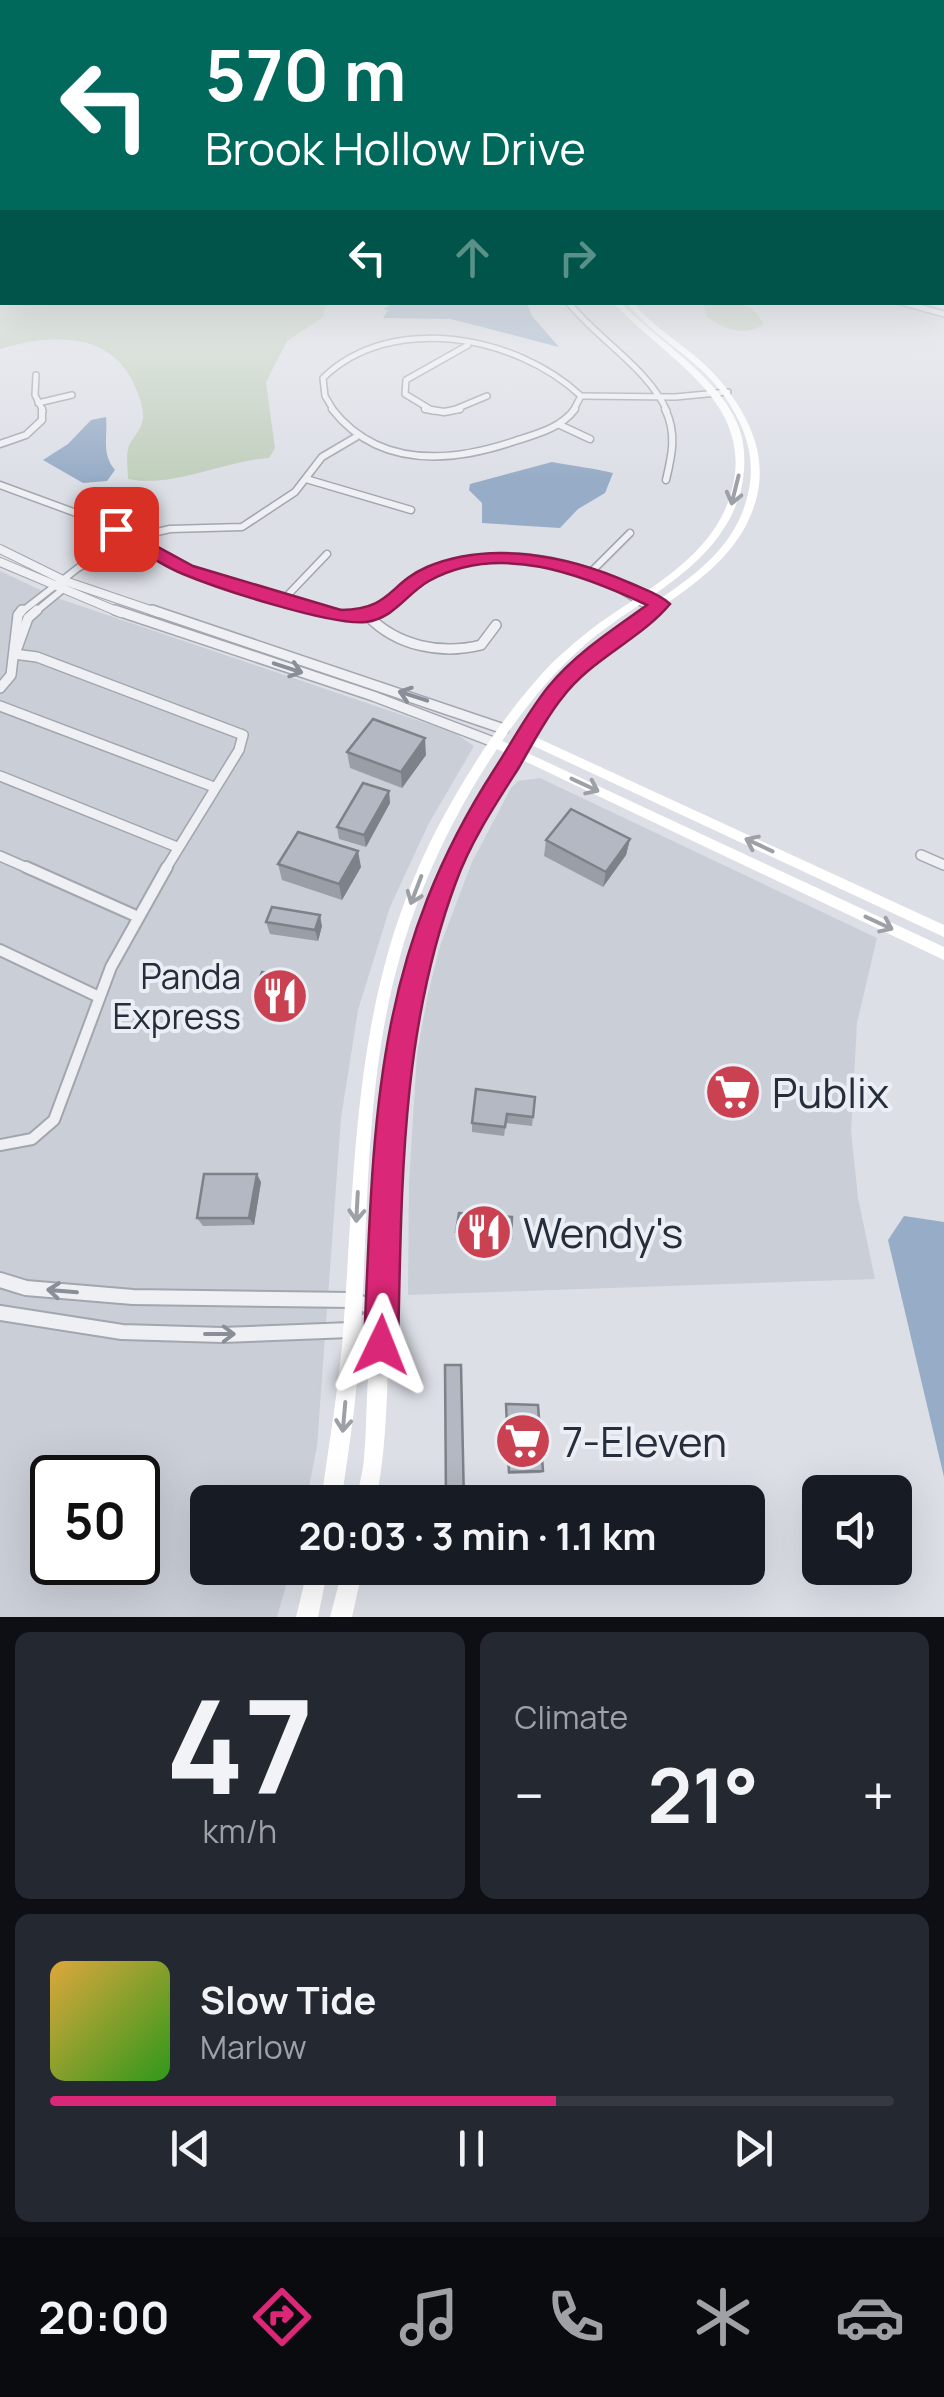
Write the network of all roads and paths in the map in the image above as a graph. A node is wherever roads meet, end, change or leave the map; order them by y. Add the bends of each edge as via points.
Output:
1 (588, 327) edge
2 (646, 327) edge
3 (656, 327) edge
4 (468, 345) junction
5 (36, 375) dead end
6 (719, 390) junction
7 (72, 395) dead end
8 (660, 395) junction
9 (487, 396) dead end
10 (581, 396) junction
11 (38, 403) junction
12 (560, 425) junction
13 (356, 437) junction
14 (590, 439) dead end
15 (0, 444) edge
16 (306, 479) junction
17 (666, 480) dead end
18 (0, 484) edge
19 (411, 510) dead end
20 (630, 533) dead end
21 (131, 538) junction
22 (0, 549) edge
23 (327, 554) dead end
24 (0, 562) edge
25 (592, 572) junction
26 (51, 586) junction
27 (63, 586) junction
28 (284, 600) junction
29 (650, 603) junction
30 (368, 616) junction
31 (496, 625) dead end
32 (14, 654) junction
33 (0, 688) edge
34 (0, 706) edge
35 (500, 736) junction
36 (524, 736) junction
37 (514, 752) junction
38 (0, 776) edge
39 (214, 786) junction
40 (177, 847) junction
41 (0, 856) edge
42 (921, 856) dead end
43 (944, 866) edge
44 (848, 886) junction
45 (840, 904) junction
46 (136, 916) junction
47 (944, 931) edge
48 (0, 950) edge
49 (944, 954) edge
50 (98, 996) junction
51 (0, 1145) edge
52 (0, 1280) edge
53 (353, 1300) junction
54 (383, 1312) junction
55 (0, 1313) edge
56 (350, 1330) junction
57 (335, 1485) edge
58 (369, 1485) edge
59 (314, 1585) edge
60 (348, 1585) edge
61 (307, 1617) edge
62 (340, 1617) edge

1 - 8 street
2 - 6 main road
3 - 6 main road
4 - 9 street via 406,380 405,394 418,408 441,414
4 - 10 street via 547,368
4 - 13 street via 443,338 392,339 336,365 323,378 326,402
5 - 11 street
6 - 8 street
6 -> 29 main road via 740,453 731,506 713,538
6 - 29 main road via 754,454 756,480 747,511 711,565
7 - 11 street
8 - 10 street
8 - 17 street via 676,444
10 - 12 street
11 - 15 street via 44,414 38,426
12 - 13 street via 462,457 398,454
12 - 14 street
13 - 16 street via 322,457
16 - 19 street
16 - 21 street via 242,527 170,529
18 - 21 street
20 - 25 street
21 - 27 street via 78,568
21 - 28 street via 187,570
22 - 27 street
23 - 28 street
24 - 26 street
25 - 29 street
25 - 30 street via 514,558 460,562 416,580
26 - 27 street
26 - 32 street via 18,615
27 - 32 street via 28,618
35 -> 27 street
27 -> 35 street
28 - 30 street via 340,616
29 - 35 main road via 571,650
29 - 36 main road via 588,657
30 - 31 street via 390,634 454,652 481,646
32 - 33 street via 11,675
32 - 39 street via 243,734
34 - 39 street
35 - 36 main road
35 - 37 main road
35 -> 53 main road via 422,875 387,967 367,1070
36 - 37 main road
44 -> 36 main road
37 -> 45 main road
37 - 54 main road via 445,879 413,973 388,1136
38 - 40 street
39 - 40 street
40 - 46 street
41 - 46 street
42 - 43 street
44 - 45 street
44 - 47 main road
45 -> 49 main road
46 - 50 street
48 - 50 street
50 - 51 street via 54,1120 32,1139
53 -> 52 street via 132,1297
53 - 54 street
53 - 56 main road
54 - 56 street
54 - 58 main road
55 -> 56 street via 131,1332
56 -> 57 main road
59 - 61 main road
60 - 62 main road

